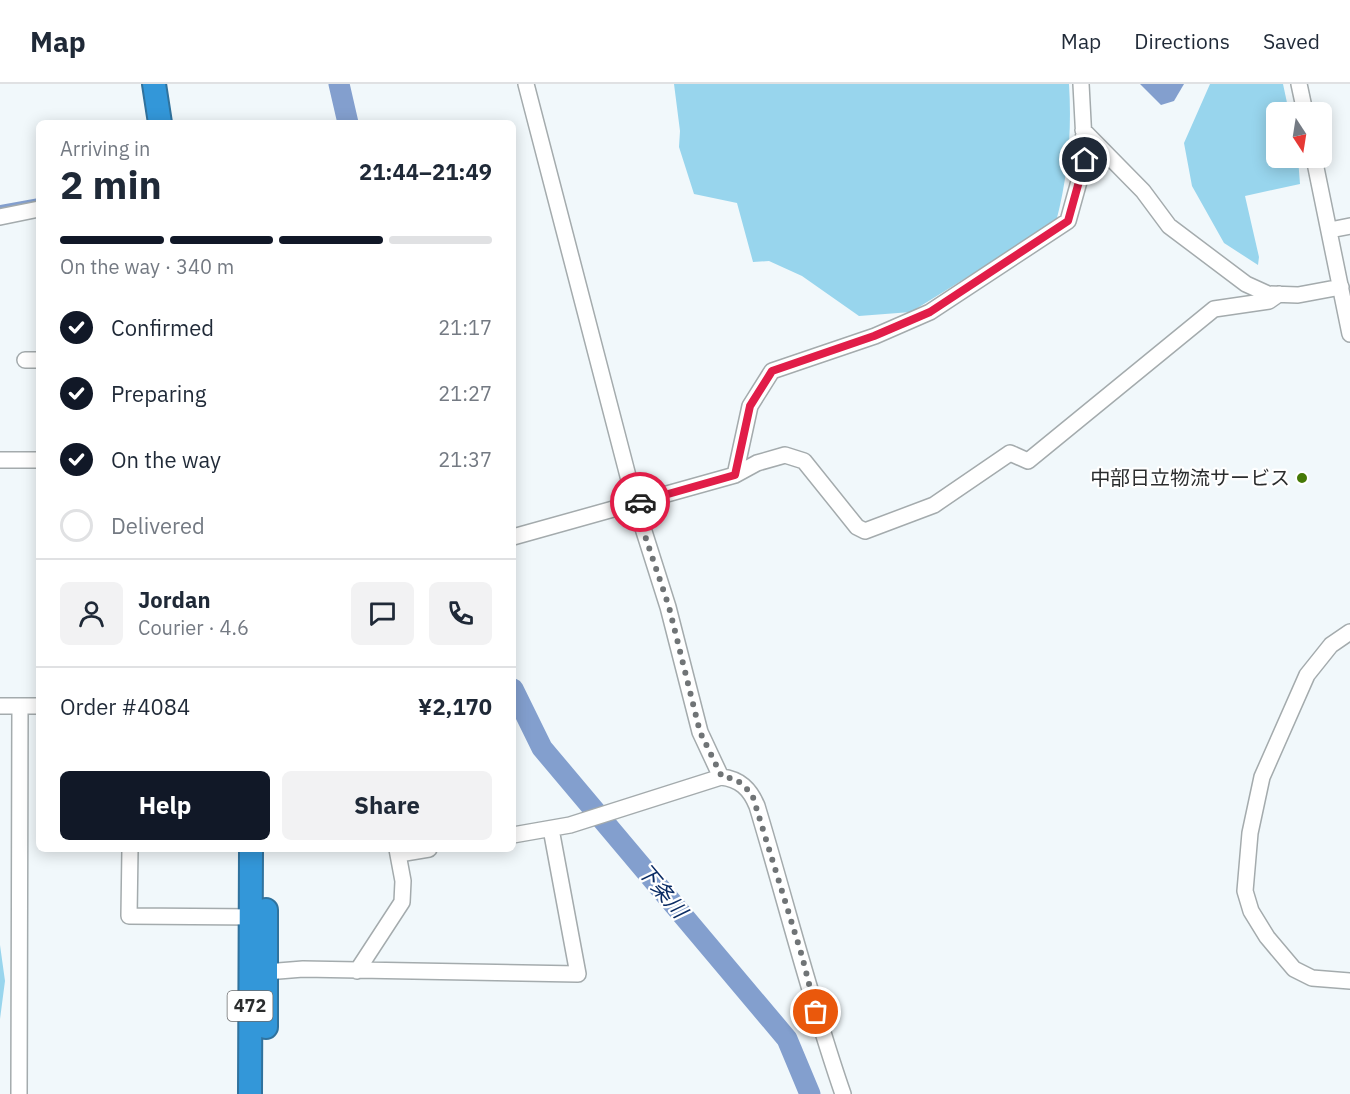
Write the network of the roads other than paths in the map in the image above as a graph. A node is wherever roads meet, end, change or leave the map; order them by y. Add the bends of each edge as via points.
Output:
1 (154, 84) edge
2 (166, 84) edge
3 (526, 84) edge
4 (1081, 84) edge
5 (1304, 85) edge
6 (1305, 102) edge
7 (160, 120) edge
8 (172, 120) edge
9 (1083, 130) junction
10 (1316, 168) edge
11 (36, 210) edge
12 (0, 216) edge
13 (1350, 226) edge
14 (1330, 230) junction
15 (1341, 287) junction
16 (1279, 294) junction
17 (1350, 334) edge
18 (0, 460) edge
19 (36, 460) edge
20 (735, 475) junction
21 (634, 503) junction
22 (516, 536) edge
23 (1350, 632) edge
24 (0, 706) edge
25 (20, 706) junction
26 (36, 706) edge
27 (722, 777) junction
28 (551, 829) junction
29 (516, 835) edge
30 (130, 852) edge
31 (251, 852) edge
32 (266, 852) edge
33 (398, 852) edge
34 (259, 917) junction
35 (357, 971) junction
36 (266, 972) junction
37 (1350, 981) edge
38 (19, 1094) edge
39 (249, 1094) edge
40 (265, 1094) edge
41 (843, 1094) edge

1 - 7 highway
2 - 8 highway
3 - 21 street
4 - 9 street
5 - 6 street
9 - 16 street via 1143,191 1169,226 1246,284
9 - 20 street via 1085,160 1068,221 930,312 772,371 750,406
10 - 14 street
11 - 12 street
13 - 14 street
14 - 15 street
15 - 16 street via 1298,295
15 - 17 street
16 - 20 street via 1269,301 1214,309 1028,461 1010,453 934,505 866,531 858,527 804,461 785,455
18 - 19 street
20 - 21 street
21 - 22 street
21 - 27 street via 669,607 700,732
23 - 37 street via 1331,645 1306,675 1262,777 1250,833 1245,891 1251,911 1267,937 1294,969 1312,978
24 - 25 street
25 - 26 street
25 - 38 street
27 - 28 street
27 - 41 street via 736,779 752,794
28 - 29 street
28 - 35 street via 578,974
30 - 34 street via 129,916
31 - 34 highway, 472
32 - 34 highway, 472
33 - 35 street via 402,902
34 - 36 highway, 472
34 - 39 highway, 472
35 - 36 street
36 - 40 highway, 472

